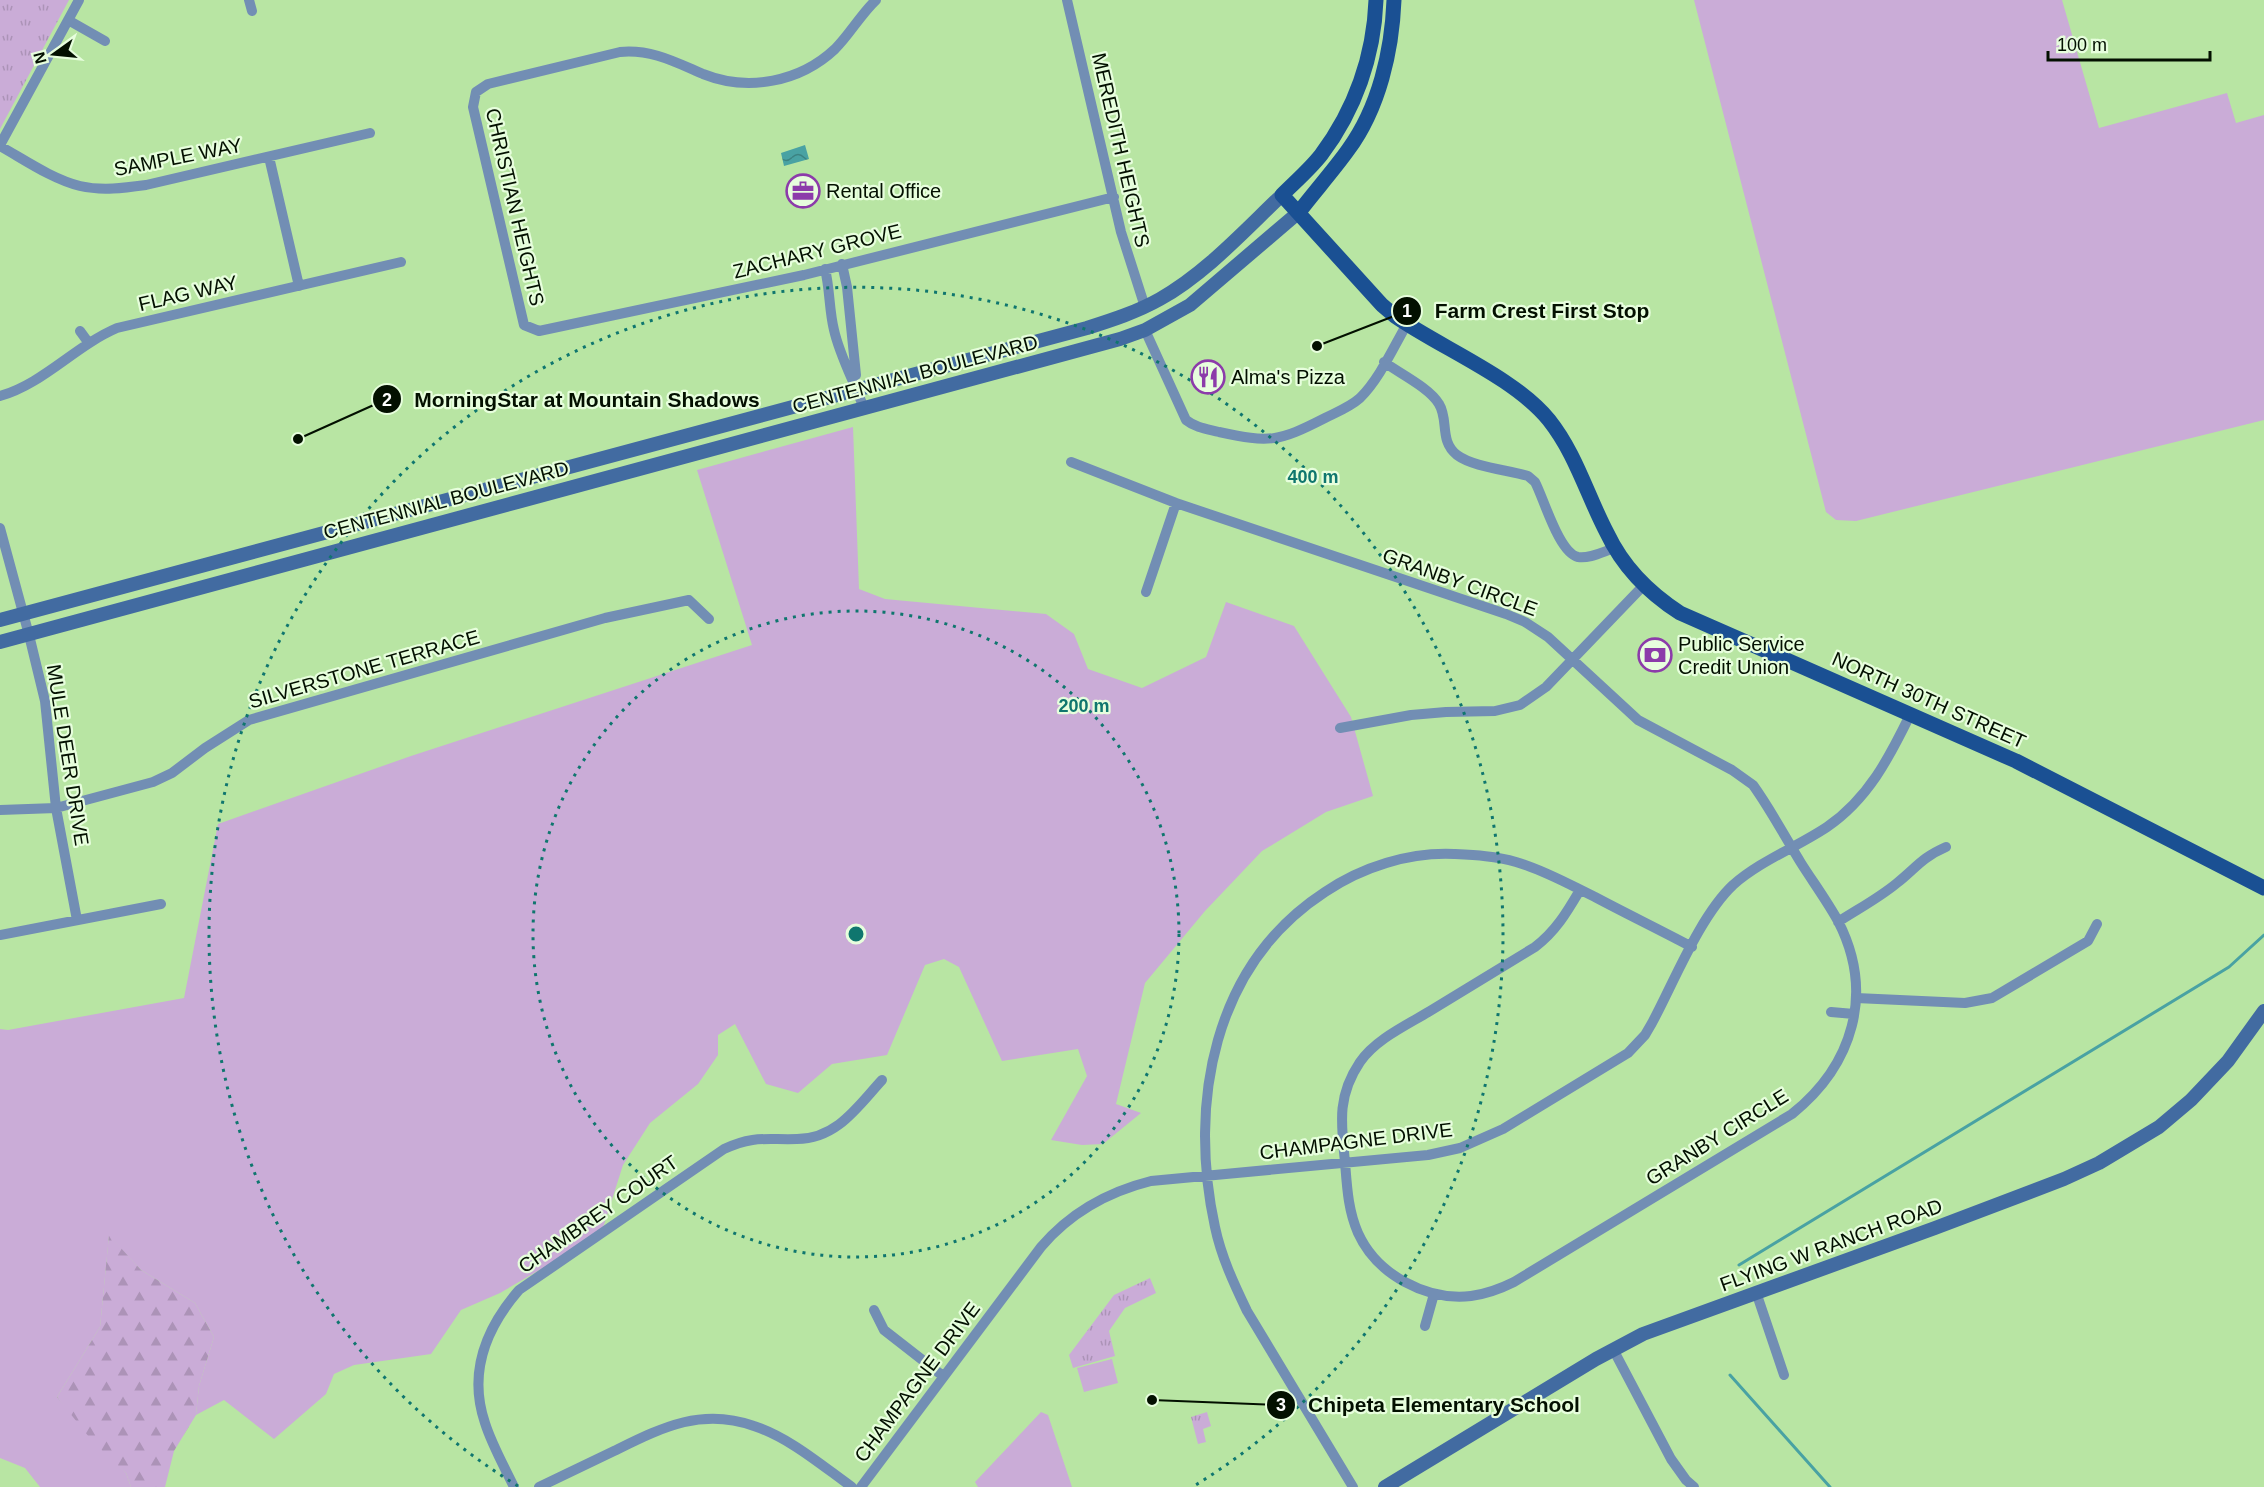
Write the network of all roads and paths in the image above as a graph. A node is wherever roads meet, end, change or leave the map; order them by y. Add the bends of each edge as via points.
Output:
1 (79, 0) edge
2 (876, 0) edge
3 (1067, 0) edge
4 (1376, 0) edge
5 (1394, 0) edge
6 (68, 20) junction
7 (105, 41) dead end
8 (370, 134) dead end
9 (0, 146) edge
10 (269, 158) junction
11 (1282, 195) junction
12 (1114, 197) junction
13 (1299, 212) junction
14 (400, 262) dead end
15 (842, 264) junction
16 (825, 269) junction
17 (299, 286) junction
18 (1145, 307) junction
19 (1407, 324) junction
20 (528, 328) joint
21 (1145, 330) junction
22 (80, 331) dead end
23 (88, 342) junction
24 (1384, 362) junction
25 (858, 390) junction
26 (0, 396) edge
27 (864, 409) junction
28 (1071, 462) dead end
29 (1176, 503) junction
30 (0, 528) edge
31 (1615, 548) junction
32 (1644, 585) junction
33 (1146, 592) dead end
34 (23, 614) junction
35 (709, 619) dead end
36 (0, 620) edge
37 (29, 634) junction
38 (0, 642) edge
39 (1573, 660) junction
40 (1910, 715) junction
41 (1340, 728) dead end
42 (56, 808) junction
43 (0, 810) edge
44 (1792, 847) junction
45 (1946, 848) dead end
46 (2264, 888) edge
47 (1580, 890) junction
48 (161, 904) dead end
49 (77, 920) junction
50 (1838, 921) junction
51 (2097, 924) dead end
52 (0, 935) edge
53 (1692, 947) junction
54 (1856, 998) junction
55 (2264, 1011) edge
56 (1831, 1012) dead end
57 (1854, 1014) junction
58 (882, 1080) dead end
59 (1345, 1162) junction
60 (1206, 1176) junction
61 (1756, 1292) junction
62 (1434, 1294) junction
63 (873, 1310) dead end
64 (1425, 1326) dead end
65 (1613, 1349) junction
66 (1784, 1375) dead end
67 (944, 1376) junction
68 (1686, 1484) edge
69 (514, 1487) edge
70 (539, 1487) edge
71 (852, 1487) edge
72 (861, 1487) edge
73 (1353, 1487) edge
74 (1384, 1487) edge

1 - 6 street
2 - 20 street, CHRISTIAN HEIGHTS via 836,48 806,70 781,79 752,82 713,77 658,55 633,51 488,84 476,92 473,107 522,321
3 - 12 street, MEREDITH HEIGHTS
4 - 11 main road, CENTENNIAL BOULEVARD via 1364,75 1345,117 1320,156
5 - 13 main road, CENTENNIAL BOULEVARD via 1383,74 1363,125 1350,148
6 - 7 street
6 - 9 street
8 - 10 street, SAMPLE WAY
9 - 10 street, SAMPLE WAY via 66,181 109,189 146,185
10 - 17 street
11 - 13 main road, NORTH 30TH STREET
11 - 18 main road, CENTENNIAL BOULEVARD via 1191,278
12 - 15 street, ZACHARY GROVE
12 - 18 street, MEREDITH HEIGHTS via 1129,262
13 - 19 main road, NORTH 30TH STREET via 1382,305
13 - 21 main road, CENTENNIAL BOULEVARD via 1204,295
14 - 17 street, FLAG WAY
15 - 16 street, ZACHARY GROVE
15 - 25 street
16 - 20 street, ZACHARY GROVE via 539,331
16 - 25 street via 834,332
17 - 23 street, FLAG WAY via 117,328
18 - 25 main road, CENTENNIAL BOULEVARD via 1087,328
19 - 24 street
19 - 31 main road, NORTH 30TH STREET via 1506,382 1537,407 1569,450
21 - 24 street via 1186,420 1195,427 1254,440 1289,435 1351,405
21 - 27 main road, CENTENNIAL BOULEVARD via 1093,348
22 - 23 street
23 - 26 street, FLAG WAY via 23,387
24 - 31 street via 1440,404 1446,442 1458,456 1528,476 1535,482 1569,553 1590,556
25 - 27 street
25 - 34 main road, CENTENNIAL BOULEVARD
27 - 37 main road, CENTENNIAL BOULEVARD
28 - 29 street, GRANBY CIRCLE
29 - 33 street
29 - 39 street, GRANBY CIRCLE via 1506,614 1537,629
30 - 34 street, MULE DEER DRIVE
31 - 32 main road, NORTH 30TH STREET
32 - 39 street
32 - 40 main road, NORTH 30TH STREET via 1680,613
34 - 36 main road, CENTENNIAL BOULEVARD
34 - 37 street, MULE DEER DRIVE
35 - 42 street, SILVERSTONE TERRACE via 689,600 605,618 249,720 153,782
37 - 38 main road, CENTENNIAL BOULEVARD
37 - 42 street, MULE DEER DRIVE via 45,701
39 - 41 street via 1546,687 1520,705 1479,713 1427,713
39 - 44 street, GRANBY CIRCLE via 1638,720 1744,777
40 - 44 street, CHAMPAGNE DRIVE via 1881,771 1859,800 1826,828
40 - 46 main road, NORTH 30TH STREET via 2016,761
42 - 43 street, SILVERSTONE TERRACE
42 - 49 street, MULE DEER DRIVE
44 - 50 street, GRANBY CIRCLE
44 - 53 street, CHAMPAGNE DRIVE via 1733,885 1714,908
45 - 50 street via 1927,855 1898,883
47 - 53 street
47 - 59 street, GRANBY CIRCLE via 1558,926 1535,947 1389,1036 1362,1058 1343,1101
47 - 60 street via 1518,862 1451,854 1404,858 1382,865 1334,885 1315,898 1260,951 1227,1011 1208,1088 1204,1124
48 - 49 street
49 - 52 street
50 - 54 street, GRANBY CIRCLE via 1852,958
51 - 54 street via 2088,941 1992,998 1965,1003
53 - 59 street, CHAMPAGNE DRIVE via 1645,1035 1628,1053 1503,1129 1460,1148 1428,1155
54 - 57 street, GRANBY CIRCLE
55 - 61 main road, FLYING W RANCH ROAD via 2228,1061 2198,1093 2159,1127 2107,1159 2064,1179
56 - 57 street
57 - 62 street, GRANBY CIRCLE via 1848,1039 1827,1080 1792,1114 1514,1282 1470,1296
58 - 69 street, CHAMBREY COURT via 852,1114 826,1133 798,1139 754,1139 724,1149 519,1290 496,1319 482,1352 479,1378 484,1421
59 - 60 street, CHAMPAGNE DRIVE
59 - 62 street, GRANBY CIRCLE via 1347,1191 1359,1235 1384,1268
60 - 67 street, CHAMPAGNE DRIVE via 1133,1186 1070,1218 1041,1247
60 - 73 street via 1215,1228 1232,1281
61 - 65 main road, FLYING W RANCH ROAD
61 - 66 street
62 - 64 street
63 - 67 street via 884,1330
65 - 68 street
65 - 74 main road, FLYING W RANCH ROAD
67 - 72 street, CHAMPAGNE DRIVE
70 - 71 street via 660,1428 691,1420 724,1419 780,1437

